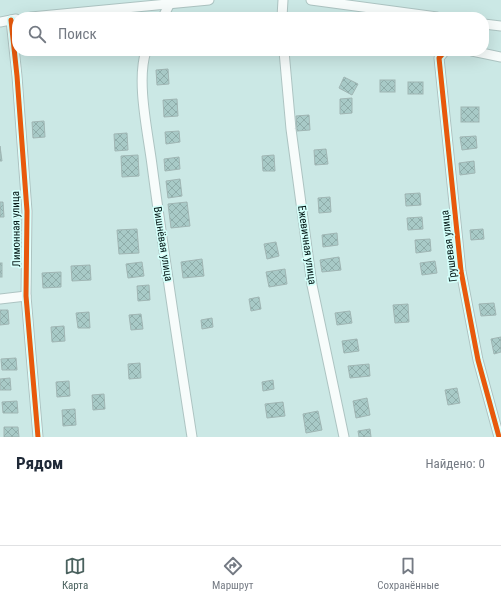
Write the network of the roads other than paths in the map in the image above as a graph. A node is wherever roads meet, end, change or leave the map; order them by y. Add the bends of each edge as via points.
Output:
1 (203, 0) edge
2 (209, 0) edge
3 (283, 0) edge
4 (311, 0) edge
5 (170, 3) junction
6 (81, 12) edge
7 (166, 12) edge
8 (282, 12) edge
9 (400, 12) edge
10 (12, 20) edge
11 (0, 22) edge
12 (489, 25) edge
13 (501, 26) edge
14 (489, 55) edge
15 (16, 56) edge
16 (145, 56) edge
17 (284, 56) edge
18 (441, 56) edge
19 (501, 58) edge
20 (26, 296) junction
21 (0, 299) edge
22 (38, 437) edge
23 (192, 437) edge
24 (344, 437) edge
25 (499, 437) edge

1 - 2 street
1 - 5 street
3 - 8 street
4 - 9 street
5 - 6 street
5 - 7 street
10 - 11 street
12 - 13 street
14 - 19 street
15 - 20 street, Лимонная улица via 27,211
16 - 23 street, Вишнёвая улица via 141,74 143,98
17 - 24 street, Ежевичная улица via 291,129 312,285
18 - 25 street, Грушевая улица via 461,271 478,360
20 - 21 street
20 - 22 street, Лимонная улица

